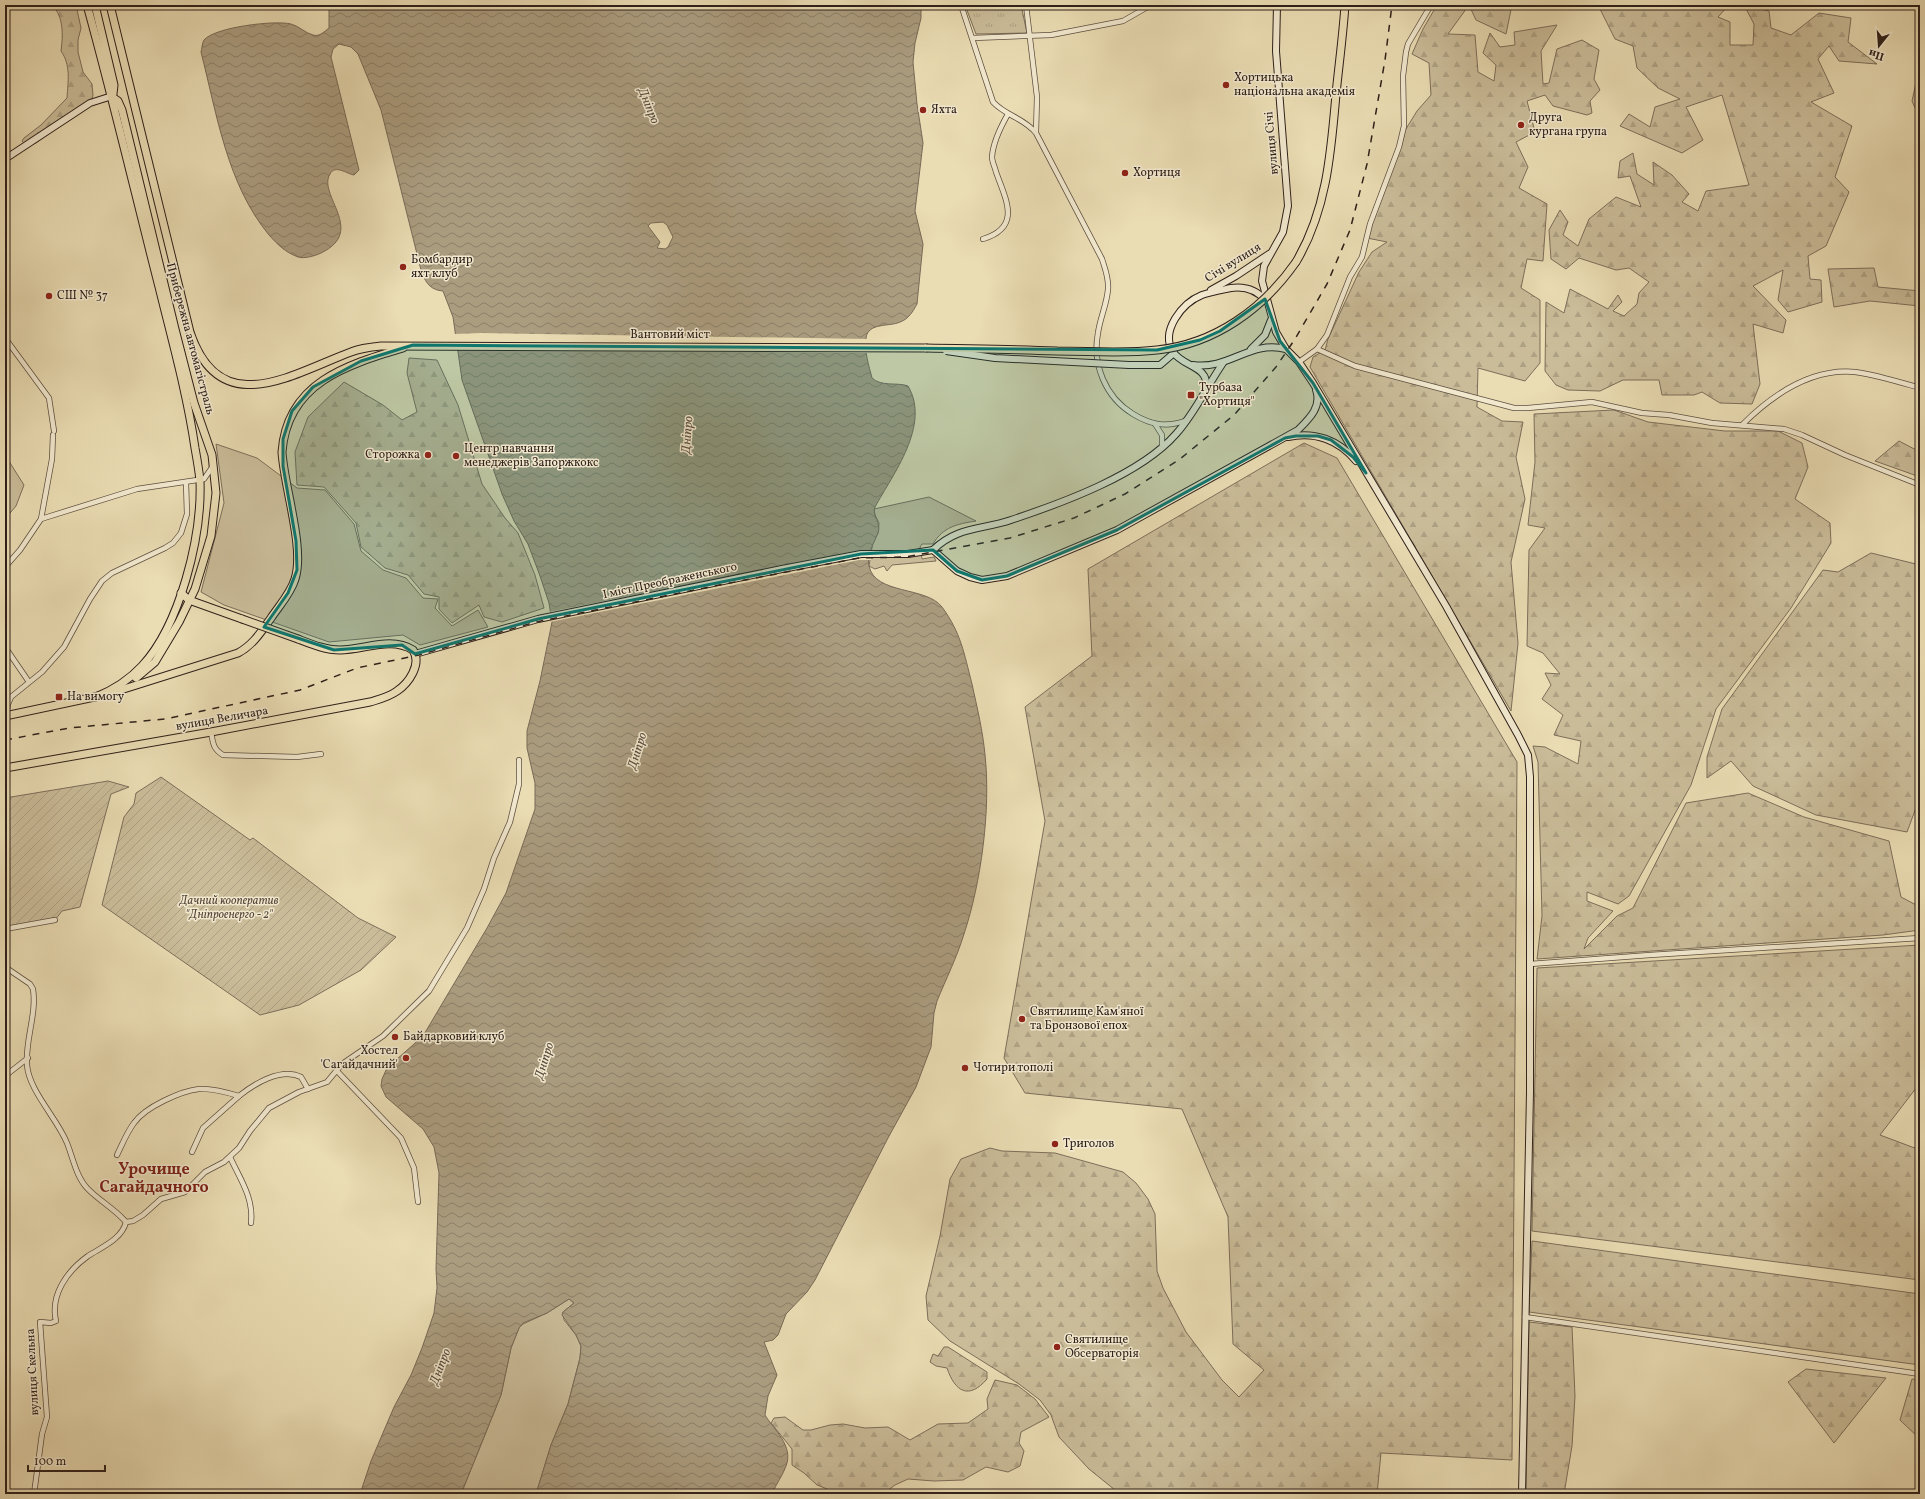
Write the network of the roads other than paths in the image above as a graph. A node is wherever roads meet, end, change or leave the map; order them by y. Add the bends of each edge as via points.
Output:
1 (87, 5) edge
2 (95, 5) edge
3 (110, 5) edge
4 (961, 5) edge
5 (1026, 5) edge
6 (1151, 5) edge
7 (1277, 5) edge
8 (1431, 5) edge
9 (1344, 7) edge
10 (1031, 36) junction
11 (973, 38) junction
12 (112, 96) junction
13 (1008, 114) junction
14 (1036, 133) junction
15 (5, 159) edge
16 (982, 239) dead end
17 (1271, 252) junction
18 (1201, 296) junction
19 (1269, 304) junction
20 (1271, 318) junction
21 (5, 338) edge
22 (413, 345) junction
23 (926, 348) junction
24 (1286, 349) junction
25 (1317, 349) junction
26 (1174, 353) junction
27 (1247, 353) junction
28 (1299, 362) junction
29 (1223, 363) junction
30 (1190, 365) junction
31 (1313, 383) junction
32 (1920, 388) edge
33 (1204, 393) junction
34 (1187, 420) junction
35 (1155, 424) junction
36 (1742, 425) junction
37 (1285, 438) junction
38 (1162, 447) junction
39 (214, 464) junction
40 (1366, 474) junction
41 (200, 480) junction
42 (186, 482) junction
43 (1920, 486) edge
44 (40, 519) junction
45 (935, 552) junction
46 (5, 567) edge
47 (181, 593) junction
48 (190, 600) junction
49 (5, 647) edge
50 (418, 653) junction
51 (29, 682) junction
52 (116, 687) junction
53 (96, 697) junction
54 (5, 716) edge
55 (211, 732) junction
56 (320, 754) dead end
57 (519, 760) dead end
58 (5, 768) edge
59 (55, 920) dead end
60 (5, 929) edge
61 (1920, 938) edge
62 (1530, 964) junction
63 (5, 967) edge
64 (28, 1058) junction
65 (337, 1071) junction
66 (5, 1076) edge
67 (308, 1089) junction
68 (239, 1096) junction
69 (192, 1152) dead end
70 (117, 1155) dead end
71 (230, 1157) junction
72 (418, 1202) dead end
73 (126, 1222) junction
74 (251, 1223) dead end
75 (1525, 1317) junction
76 (1920, 1374) edge
77 (34, 1494) edge
78 (1522, 1494) edge

1 - 12 main road, Прибережна автомагістраль
2 - 12 main road, Прибережна автомагістраль via 114,84
3 - 22 main road, Вантовий міст via 190,332 198,352 210,368 232,381 244,385 257,385 285,379 353,351 382,346
4 - 11 street
5 - 10 street
6 - 10 street via 1123,21 1051,35
7 - 17 main road, вулиця Січі via 1276,52 1288,206 1283,232
8 - 25 street via 1406,52 1403,76 1405,114 1399,147 1370,224 1362,257 1350,277 1327,335
9 - 23 main road, Вантовий міст, bridge via 1330,162 1314,226 1296,262 1270,294 1245,316 1213,334 1180,346 1157,350 1105,352
10 - 11 street
10 - 14 street via 1037,97
11 - 13 street via 993,102
12 - 15 main road via 90,103
12 - 39 main road, Прибережна автомагістраль via 122,110 180,352
12 - 41 main road, Прибережна автомагістраль via 187,402
13 - 14 street via 1029,125
13 - 16 street via 999,129 992,159 1004,192 1008,221 996,232
14 - 35 street via 1102,259 1107,275 1107,299 1096,348 1097,361 1105,385 1120,405 1142,420
17 - 18 main road, Січі вулиця
17 - 19 main road, Січі вулиця via 1262,273
18 - 19 main road via 1236,288 1249,288 1262,295
18 - 26 main road via 1181,311 1171,328 1170,344
19 - 20 main road
20 - 24 main road
20 - 27 main road via 1270,328
21 - 44 street via 49,398 54,433 52,459
22 - 23 main road, Вантовий міст
22 - 53 main road via 361,361 332,374 313,387 292,411 283,439 282,452 297,555 295,580 252,643 238,653
23 - 26 main road, bridge via 995,358 1129,365 1160,365
24 - 27 main road via 1266,346
24 - 28 main road
25 - 28 street
25 - 36 street via 1355,366 1514,408 1592,402 1642,413
26 - 30 main road
27 - 29 main road
28 - 31 main road
29 - 30 main road
29 - 33 main road
30 - 33 main road via 1206,377
31 - 37 main road via 1317,394 1313,414 1298,430
31 - 40 main road
32 - 36 street via 1855,372 1814,377 1775,396
33 - 34 main road
34 - 35 street via 1176,424
34 - 38 main road
35 - 38 street via 1162,435
36 - 43 street via 1784,429 1802,435
37 - 40 main road via 1308,435 1331,440 1353,457
37 - 45 main road via 1117,530 1007,576 982,580 970,577 957,571
38 - 45 main road via 1128,470 1089,490 1009,521 961,532 939,544
39 - 41 street via 206,477
39 - 48 main road, Прибережна автомагістраль via 215,514 211,536
40 - 62 main road via 1446,606 1528,755
41 - 42 street
41 - 47 main road, Прибережна автомагістраль via 196,535 191,563
42 - 44 street via 137,489
42 - 51 street via 187,514 181,533 165,548 112,573 102,581 64,647 42,672
44 - 46 street via 20,550
45 - 50 main road, I міст Преображенського via 861,554 782,569 538,619
47 - 48 main road
47 - 52 main road, Прибережна автомагістраль via 156,647 141,668
48 - 50 main road, bridge via 321,647 340,650 389,644 402,645
48 - 52 main road, Прибережна автомагістраль via 180,622 155,662 135,679
49 - 51 street
50 - 55 main road, вулиця Величара via 416,665 409,679 397,692 386,698
51 - 54 street via 11,697
52 - 53 main road
53 - 54 main road
55 - 56 street via 213,746 222,755 297,757
55 - 58 main road, вулиця Величара
57 - 65 street, вулиця Скельна via 520,784 510,822 466,928 429,991 382,1036 358,1052
59 - 60 street
61 - 62 street
62 - 75 main road
63 - 64 street via 30,984 33,989
64 - 66 street
64 - 73 street via 30,1079 60,1127 76,1169 87,1188 116,1210
65 - 67 street, вулиця Скельна via 323,1084
65 - 72 street via 401,1138 414,1168
67 - 68 street via 301,1076 283,1075 267,1080
67 - 71 street, вулиця Скельна via 269,1108 240,1148
68 - 69 street via 203,1128
68 - 70 street via 200,1089 156,1106 135,1122
71 - 73 street, вулиця Скельна via 205,1172 185,1192 161,1199 143,1215
71 - 74 street via 250,1199
73 - 77 street, вулиця Скельна via 122,1232 79,1264 65,1280 58,1290 54,1313 56,1321 40,1322 46,1417
75 - 76 street
75 - 78 main road

